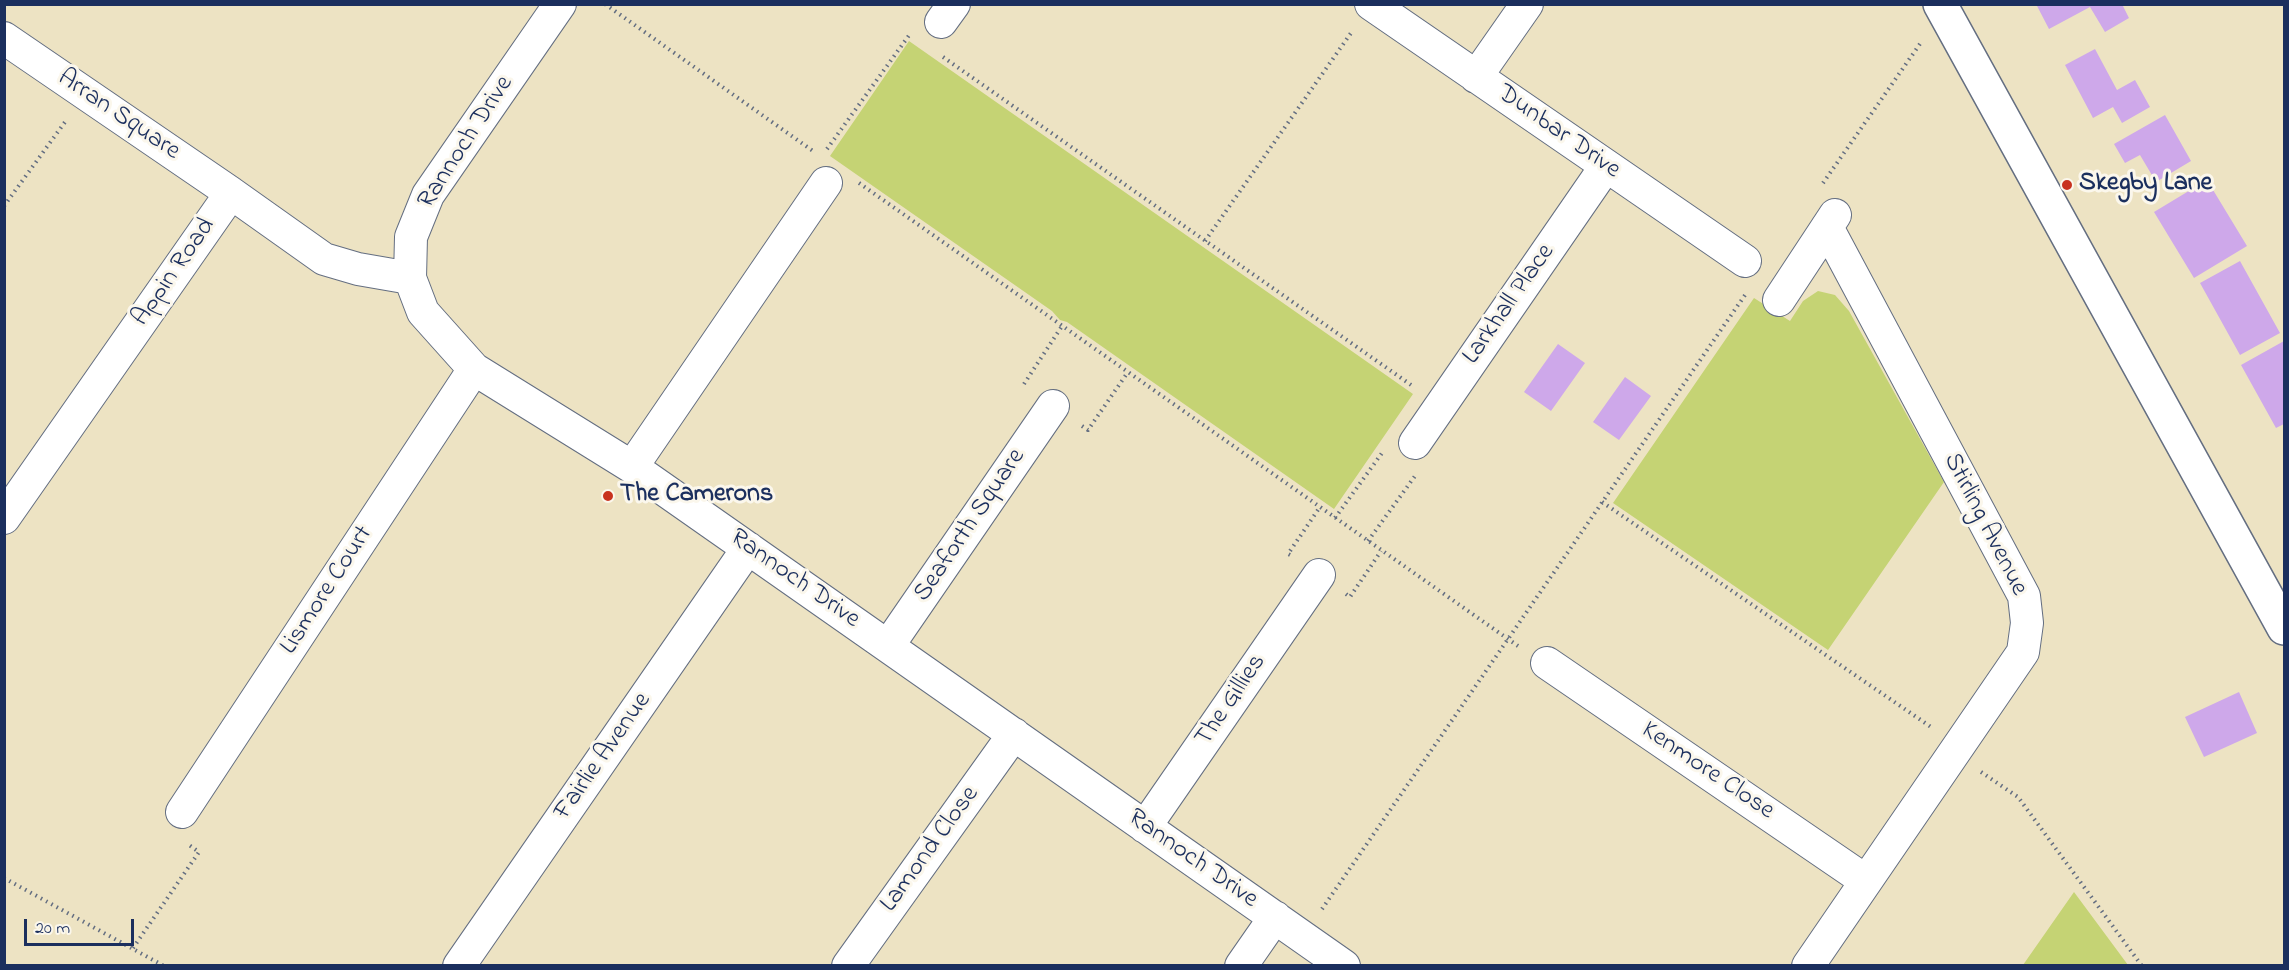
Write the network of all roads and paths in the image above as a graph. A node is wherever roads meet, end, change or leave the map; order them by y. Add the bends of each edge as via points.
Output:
1 (605, 4) edge
2 (1527, 4) edge
3 (554, 7) edge
4 (1941, 8) edge
5 (1364, 14) edge
6 (937, 29) edge
7 (4, 38) edge
8 (1476, 77) junction
9 (86, 93) junction
10 (1606, 166) junction
11 (857, 182) dead end
12 (826, 183) dead end
13 (1822, 185) dead end
14 (231, 193) junction
15 (4, 206) edge
16 (1205, 241) junction
17 (1746, 276) joint
18 (410, 278) junction
19 (1779, 300) dead end
20 (474, 369) junction
21 (1441, 405) junction
22 (1053, 406) dead end
23 (1383, 451) dead end
24 (1416, 459) joint
25 (632, 467) junction
26 (1602, 502) junction
27 (4, 518) edge
28 (1335, 518) junction
29 (1368, 541) junction
30 (748, 548) junction
31 (1318, 575) dead end
32 (2284, 628) edge
33 (1508, 640) junction
34 (888, 646) junction
35 (1547, 663) joint
36 (1014, 734) junction
37 (1956, 750) junction
38 (182, 812) joint
39 (1145, 827) junction
40 (4, 879) edge
41 (1866, 881) junction
42 (1275, 917) junction
43 (1302, 936) junction
44 (133, 948) junction
45 (164, 966) edge
46 (459, 966) edge
47 (848, 966) edge
48 (1241, 966) edge
49 (1344, 966) edge
50 (1808, 966) edge
51 (2142, 966) edge

1 - 6 path via 822,157 909,34
2 - 8 street
3 - 18 street, Rannoch Drive via 428,195 411,237
4 - 13 path
4 - 32 main road
5 - 8 street, Dunbar Drive
5 - 16 path
6 - 16 path
7 - 9 street, Arran Square
8 - 10 street, Dunbar Drive
9 - 14 street, Arran Square
9 - 15 path
10 - 17 street, Dunbar Drive
10 - 21 street, Larkhall Place
11 - 28 path
12 - 25 street
14 - 18 street, Appin Road via 324,259
14 - 27 street, Appin Road
16 - 21 path
17 - 26 path
18 - 20 street, Rannoch Drive via 423,312
19 - 37 street, Stirling Avenue via 1831,221 2024,596 2027,623 2023,651
20 - 25 street, Rannoch Drive
20 - 38 street, Lismore Court
21 - 24 street, Larkhall Place
22 - 34 street, Seaforth Square
23 - 28 path
24 - 29 path
25 - 30 street, Rannoch Drive
26 - 33 path
26 - 37 path
28 - 29 path
29 - 33 path
30 - 34 street, Rannoch Drive
30 - 46 street, Fairlie Avenue
31 - 39 street, The Gillies
33 - 35 path
33 - 43 path
34 - 36 street, Rannoch Drive
35 - 41 street, Kenmore Close
36 - 39 street, Rannoch Drive
36 - 47 street, Lamond Close
37 - 41 street, Stirling Avenue
37 - 51 path via 2018,797
38 - 44 path via 169,832 199,852
39 - 42 street, Rannoch Drive
40 - 44 path
41 - 50 street, Stirling Avenue
42 - 43 street, Rannoch Drive
42 - 48 street
43 - 49 street, Rannoch Drive
44 - 45 path

